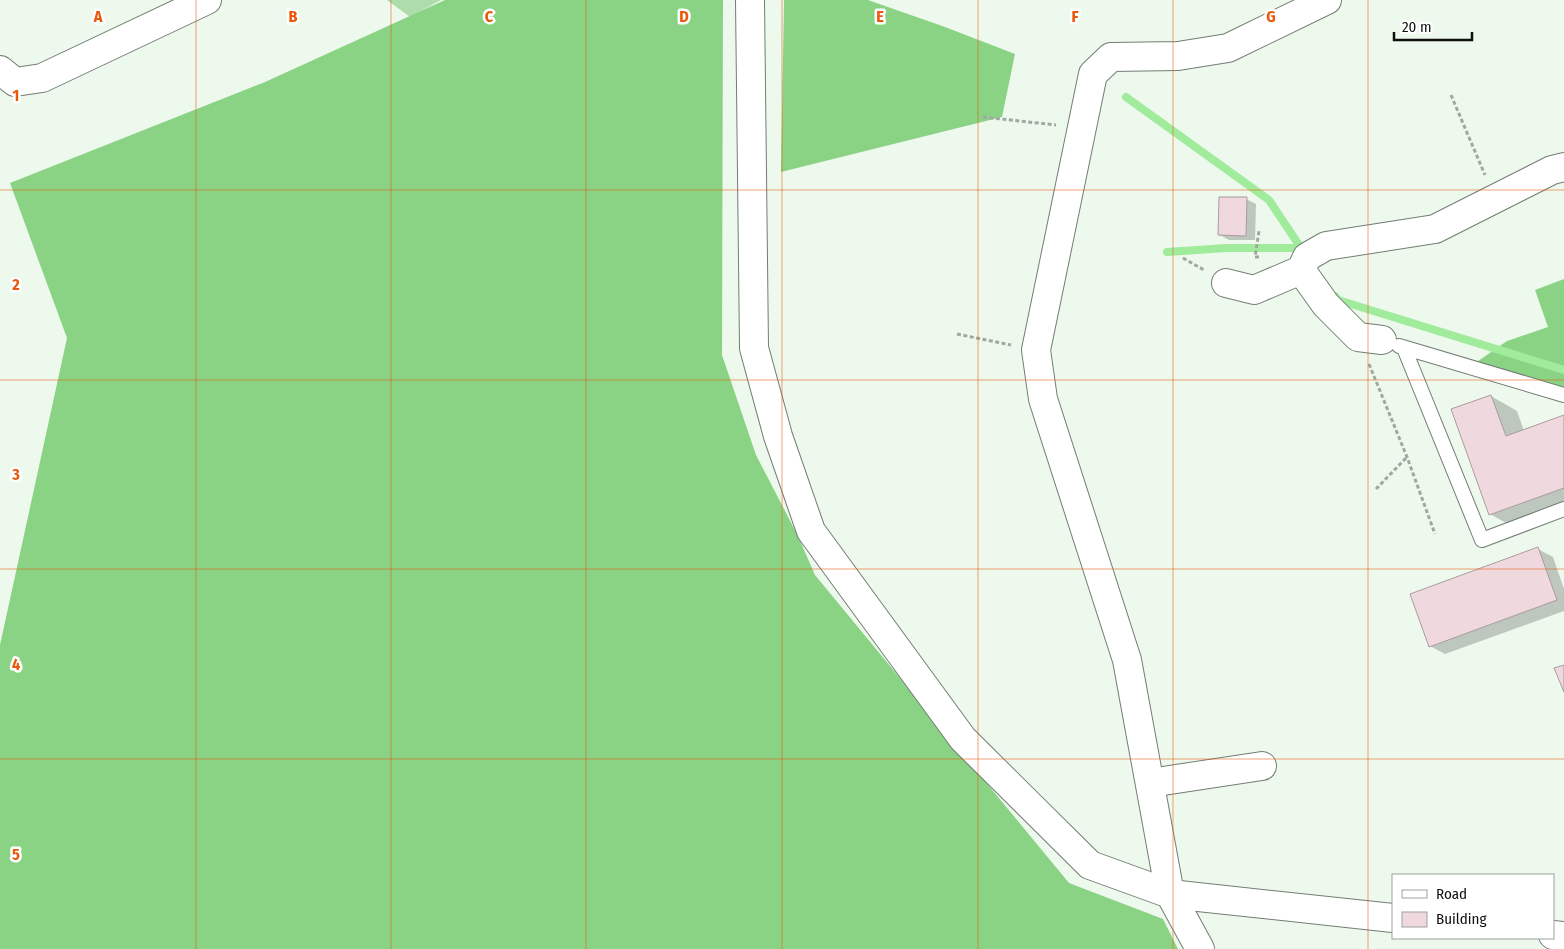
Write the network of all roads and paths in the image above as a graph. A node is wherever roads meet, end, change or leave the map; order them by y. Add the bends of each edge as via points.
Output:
1 (207, 0) edge
2 (750, 0) edge
3 (1327, 0) edge
4 (179, 6) edge
5 (0, 70) edge
6 (1451, 95) dead end
7 (983, 117) dead end
8 (1082, 128) junction
9 (1564, 167) edge
10 (1495, 198) junction
11 (1301, 270) junction
12 (1226, 283) dead end
13 (956, 334) dead end
14 (1381, 342) junction
15 (1036, 350) junction
16 (1564, 395) edge
17 (1407, 457) junction
18 (1376, 489) dead end
19 (1564, 509) edge
20 (1435, 534) dead end
21 (1262, 766) dead end
22 (1150, 783) junction
23 (1170, 894) junction
24 (1392, 918) edge
25 (1200, 949) edge

1 - 4 street
2 - 23 street via 754,348 778,436 811,531 963,739 1090,865
3 - 8 street via 1228,48 1178,56 1111,57 1093,74
4 - 5 street via 42,78 15,82
6 - 10 path
7 - 8 path
8 - 15 street
9 - 10 street
10 - 11 street via 1435,229 1326,246 1307,257
11 - 12 street via 1254,290
11 - 14 street via 1326,305
13 - 15 path
14 - 16 lane
14 - 17 path
14 - 19 lane via 1482,540
15 - 22 street via 1043,399 1127,660
17 - 18 path
17 - 20 path
21 - 22 street
22 - 23 street
23 - 24 street
23 - 25 street

